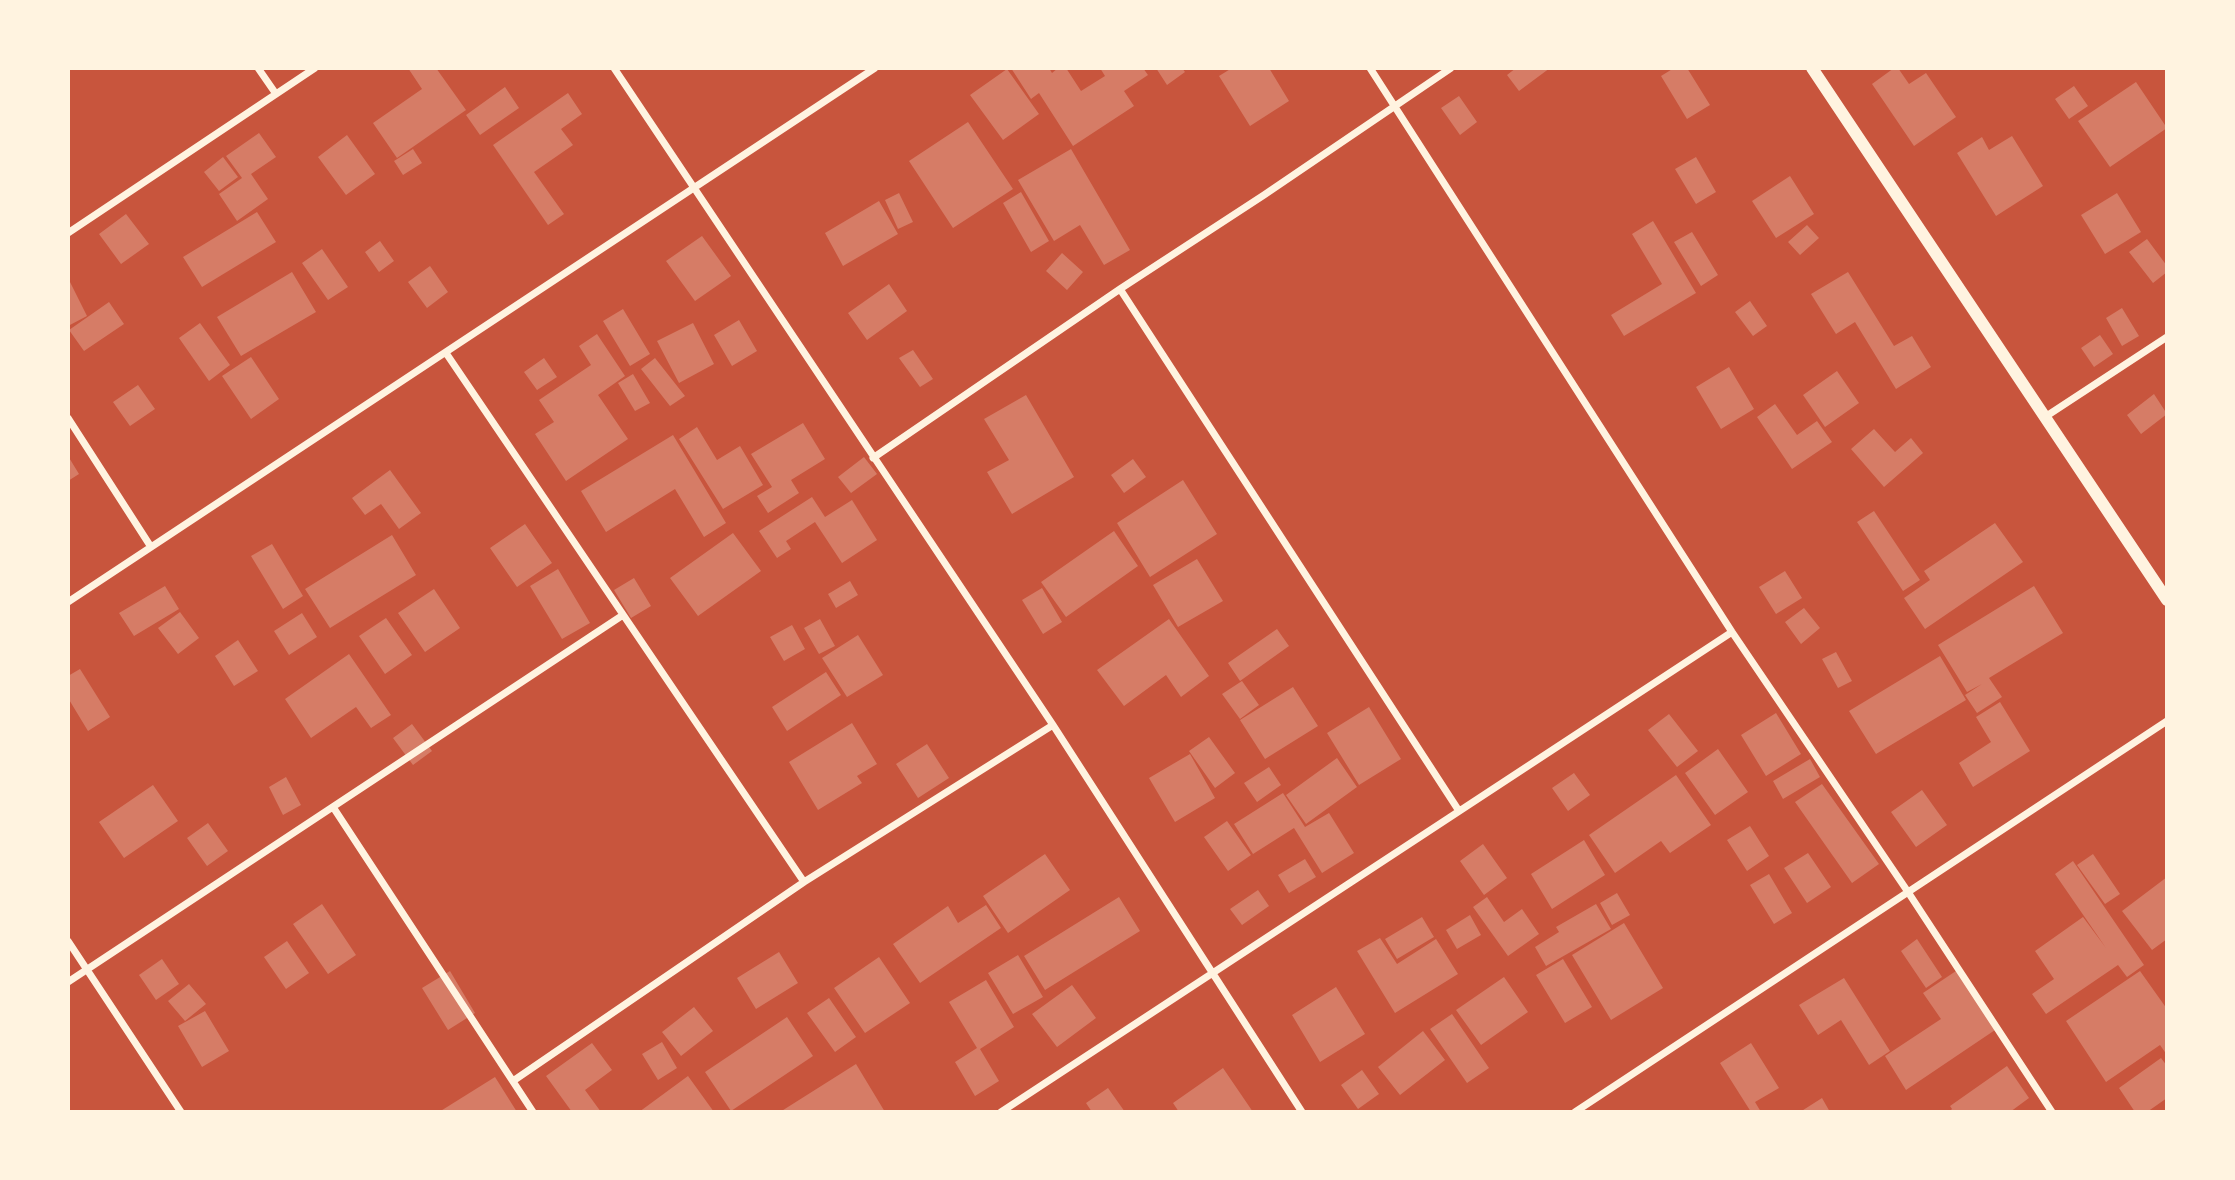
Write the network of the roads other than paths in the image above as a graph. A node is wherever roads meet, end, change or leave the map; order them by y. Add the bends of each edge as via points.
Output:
1 (258, 68) edge
2 (314, 68) edge
3 (614, 68) edge
4 (875, 68) edge
5 (1370, 68) edge
6 (1451, 68) edge
7 (1812, 68) edge
8 (276, 94) junction
9 (1395, 107) junction
10 (694, 187) junction
11 (68, 233) edge
12 (1119, 289) junction
13 (2167, 337) edge
14 (446, 353) junction
15 (2045, 417) junction
16 (68, 418) edge
17 (873, 458) junction
18 (151, 547) junction
19 (2167, 600) edge
20 (68, 602) edge
21 (623, 615) junction
22 (1732, 632) junction
23 (2167, 721) edge
24 (1053, 726) junction
25 (333, 807) junction
26 (1459, 811) junction
27 (804, 882) junction
28 (1908, 892) junction
29 (68, 941) edge
30 (87, 970) junction
31 (1213, 972) junction
32 (68, 982) edge
33 (513, 1081) junction
34 (181, 1112) edge
35 (533, 1112) edge
36 (1001, 1112) edge
37 (1303, 1112) edge
38 (1576, 1112) edge
39 (2052, 1112) edge

1 - 8 street
2 - 8 street
3 - 10 street
4 - 10 street
5 - 9 street
6 - 9 street
7 - 15 street
8 - 11 street
9 - 12 street
9 - 22 street
10 - 14 street
10 - 17 street
12 - 17 street
12 - 26 street
13 - 15 street
14 - 18 street
14 - 21 street
15 - 19 street
16 - 18 street
17 - 24 street
18 - 20 street
21 - 25 street
21 - 27 street
22 - 26 street
22 - 28 street
23 - 28 street
24 - 27 street
24 - 31 street
25 - 30 street
25 - 33 street
26 - 31 street
27 - 33 street
28 - 38 street
28 - 39 street
29 - 30 street
30 - 32 street
30 - 34 street
31 - 36 street
31 - 37 street
33 - 35 street

